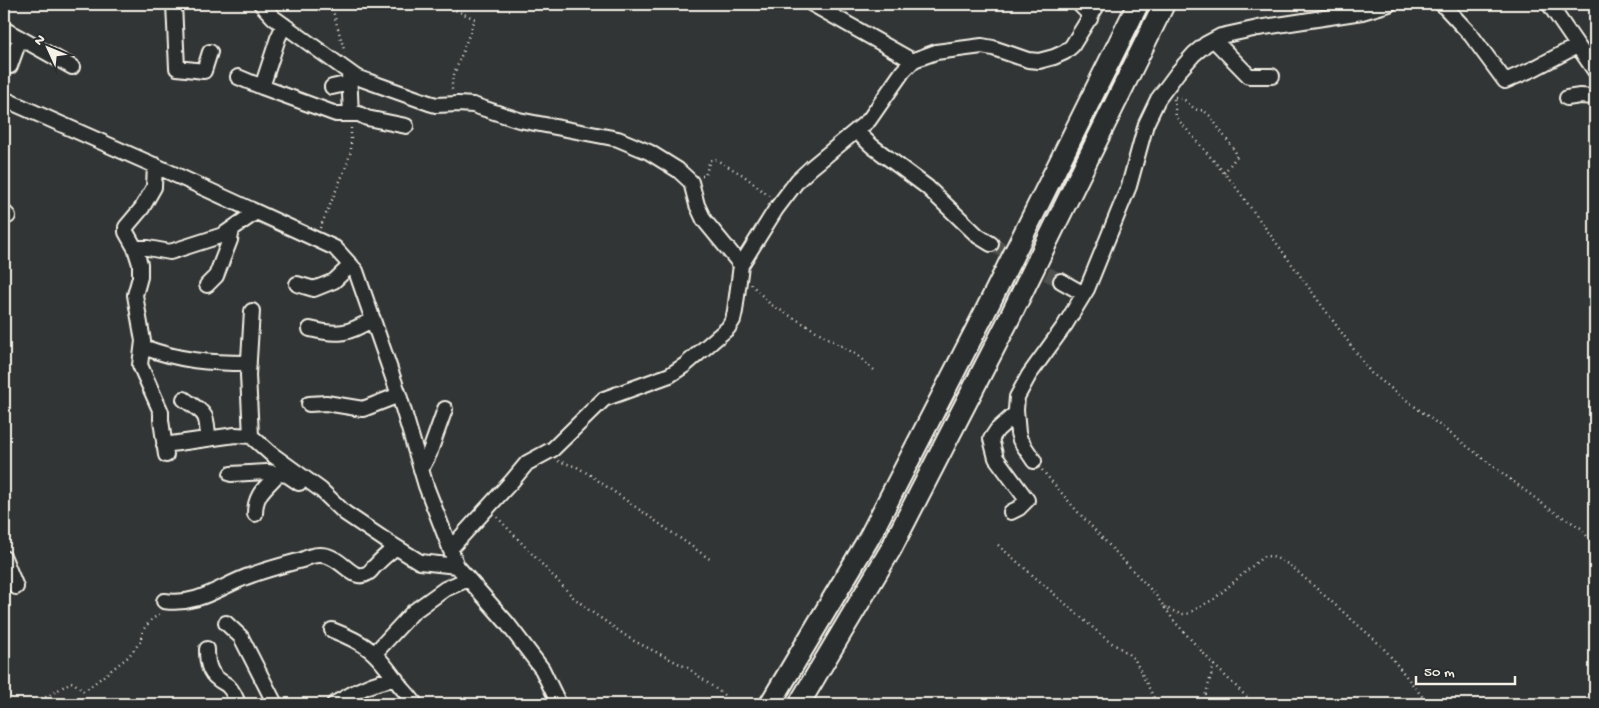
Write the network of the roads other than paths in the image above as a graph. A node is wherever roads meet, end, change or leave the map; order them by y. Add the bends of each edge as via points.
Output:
1 (174, 4) edge
2 (261, 4) edge
3 (812, 4) edge
4 (1079, 4) edge
5 (1098, 4) edge
6 (1138, 4) edge
7 (1164, 4) edge
8 (1389, 4) edge
9 (1442, 4) edge
10 (1549, 4) edge
11 (1090, 19) junction
12 (284, 25) junction
13 (4, 29) edge
14 (20, 38) junction
15 (1214, 40) junction
16 (1577, 46) junction
17 (210, 52) dead end
18 (912, 61) junction
19 (10, 66) dead end
20 (72, 67) dead end
21 (1595, 71) edge
22 (1272, 76) dead end
23 (238, 77) dead end
24 (351, 77) junction
25 (262, 87) junction
26 (332, 87) dead end
27 (1595, 97) edge
28 (1567, 98) dead end
29 (4, 99) edge
30 (351, 114) junction
31 (406, 126) dead end
32 (856, 131) junction
33 (154, 165) junction
34 (256, 212) junction
35 (232, 229) junction
36 (991, 244) tunnel mouth
37 (134, 248) junction
38 (351, 265) junction
39 (740, 271) junction
40 (1061, 282) tunnel mouth
41 (297, 284) dead end
42 (207, 285) dead end
43 (1084, 294) junction
44 (252, 311) dead end
45 (373, 319) junction
46 (310, 330) dead end
47 (142, 347) junction
48 (249, 363) junction
49 (400, 395) junction
50 (184, 399) dead end
51 (309, 404) dead end
52 (445, 410) dead end
53 (1016, 413) junction
54 (1002, 426) junction
55 (251, 436) junction
56 (1020, 438) junction
57 (208, 439) junction
58 (1034, 461) road end
59 (422, 469) junction
60 (231, 474) dead end
61 (278, 474) junction
62 (342, 510) junction
63 (1011, 512) dead end
64 (255, 514) dead end
65 (396, 548) junction
66 (450, 549) junction
67 (4, 558) edge
68 (457, 566) junction
69 (468, 579) junction
70 (16, 587) dead end
71 (168, 602) road end
72 (226, 623) dead end
73 (332, 630) dead end
74 (207, 650) dead end
75 (375, 653) junction
76 (396, 679) junction
77 (238, 704) edge
78 (275, 704) edge
79 (334, 704) edge
80 (415, 704) edge
81 (560, 704) edge
82 (770, 704) edge
83 (799, 704) edge

1 - 17 street via 177,68 204,71
2 - 12 street
3 - 18 street
4 - 11 street
5 - 11 street
6 - 82 highway via 869,538
7 - 83 highway via 891,550
8 - 15 street via 1362,12 1237,32
9 - 16 street via 1471,35 1505,81
10 - 16 street
11 - 18 street via 1072,46 1049,59 1028,60 982,46 936,52
12 - 24 street
12 - 25 street
13 - 14 street
14 - 19 street
14 - 20 street
15 - 22 street via 1249,76
15 - 43 street via 1194,54 1158,99 1146,124 1129,186
16 - 21 street
18 - 32 street via 869,120
23 - 25 street
24 - 26 street
24 - 30 street
24 - 39 street via 436,105 474,105 519,120 618,139 664,160 691,182 700,214
25 - 30 street via 332,113
27 - 28 street
29 - 33 street
30 - 31 street
32 - 36 street
32 - 39 street via 798,180
33 - 34 street
33 - 37 street via 156,182 151,194 126,228
34 - 35 street
34 - 38 street via 336,248
35 - 37 street via 170,252
35 - 42 street via 216,276
37 - 47 street via 140,264 135,295
38 - 41 street via 334,281 314,290
38 - 45 street
39 - 66 street via 733,320 728,328 670,375 604,399 558,446 527,463
40 - 43 street
43 - 53 street via 1024,383 1017,397
44 - 48 street
45 - 46 street via 338,333
45 - 49 street
47 - 48 street via 197,362
47 - 57 street via 140,365 158,404 165,450
48 - 55 street
49 - 51 street via 363,409 326,403
49 - 59 street
50 - 57 street via 207,419
52 - 59 street
53 - 54 street
53 - 56 street
54 - 56 street
54 - 63 street via 991,439 994,454 1027,500
55 - 57 street
55 - 62 street
56 - 58 street
59 - 66 street
60 - 61 street
61 - 62 street via 287,475 329,507
61 - 64 street via 261,491
62 - 65 street
65 - 68 street via 420,562
65 - 71 street via 368,574 361,576 343,567 334,557 320,554 244,578 184,603
66 - 68 street
67 - 70 street
68 - 69 street
69 - 75 street via 445,589 418,608
69 - 81 street via 542,669
72 - 78 street via 241,637
73 - 75 street
74 - 77 street via 212,673 228,686
75 - 76 street
76 - 79 street via 362,688
76 - 80 street

